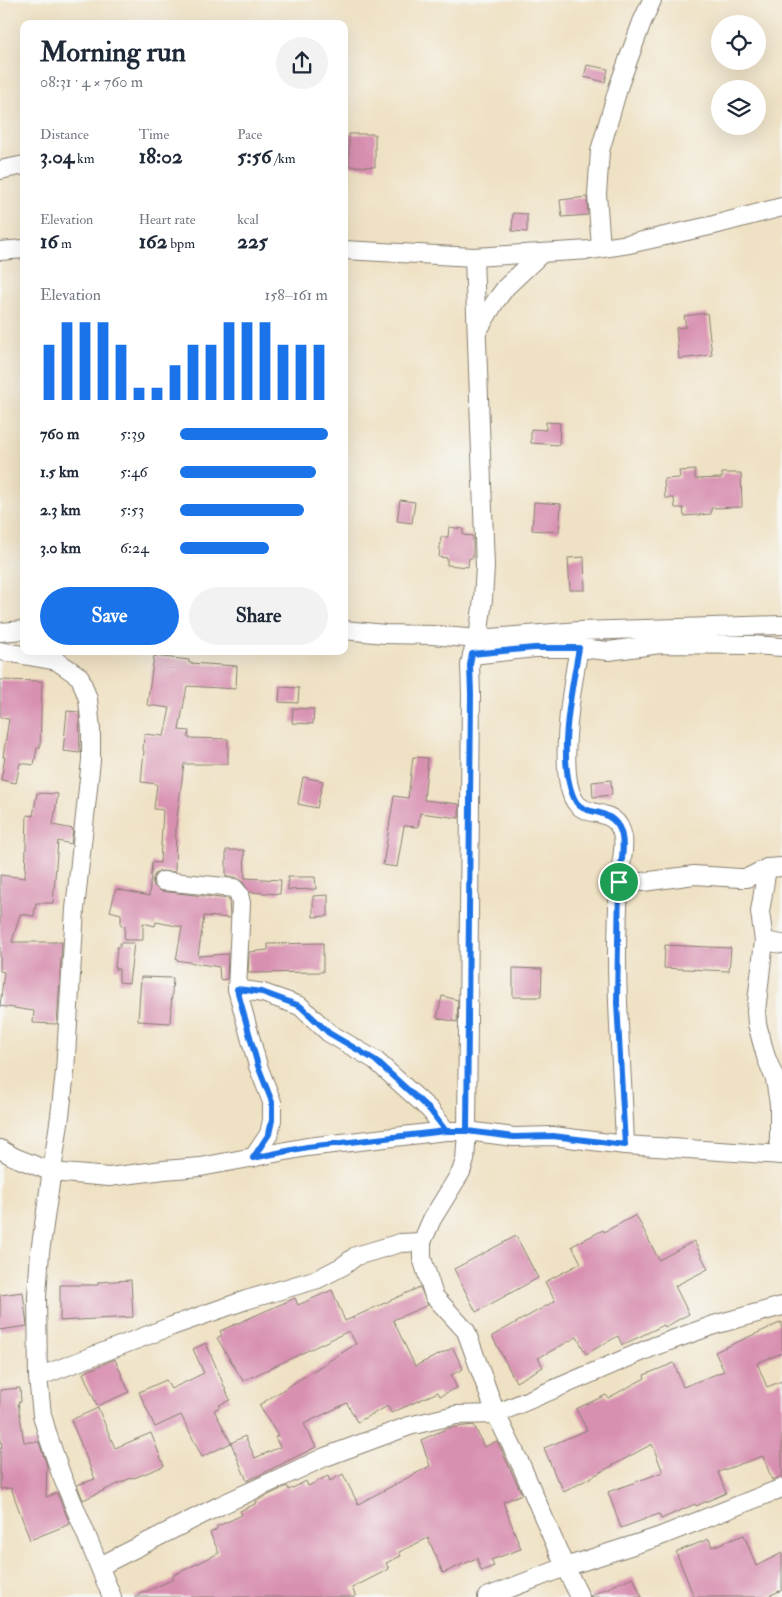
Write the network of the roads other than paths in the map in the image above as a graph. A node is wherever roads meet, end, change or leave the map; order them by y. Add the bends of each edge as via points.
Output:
1 (652, 0) edge
2 (20, 166) edge
3 (0, 170) edge
4 (782, 207) edge
5 (601, 248) junction
6 (20, 249) edge
7 (348, 250) edge
8 (0, 251) edge
9 (541, 254) junction
10 (474, 257) junction
11 (477, 332) junction
12 (782, 625) edge
13 (20, 630) edge
14 (348, 630) edge
15 (0, 632) edge
16 (475, 647) junction
17 (782, 647) edge
18 (579, 648) junction
19 (0, 651) edge
20 (20, 655) edge
21 (23, 655) edge
22 (775, 868) edge
23 (163, 880) dead end
24 (619, 882) junction
25 (764, 940) junction
26 (782, 944) edge
27 (237, 989) junction
28 (446, 1131) junction
29 (467, 1131) junction
30 (625, 1145) junction
31 (0, 1149) edge
32 (781, 1155) edge
33 (253, 1158) junction
34 (52, 1172) junction
35 (422, 1242) junction
36 (782, 1306) edge
37 (38, 1377) junction
38 (496, 1414) junction
39 (782, 1488) edge
40 (100, 1566) junction
41 (565, 1567) junction
42 (112, 1597) edge
43 (487, 1597) edge
44 (580, 1597) edge

1 - 5 street via 624,70 600,151 597,194
2 - 3 street
4 - 5 street
5 - 9 street
6 - 8 street
7 - 10 street
9 - 10 street
9 - 11 street via 506,287
10 - 11 street
11 - 16 street via 485,567
12 - 16 street via 579,631
13 - 15 street
14 - 16 street via 432,635
16 - 18 street
16 - 29 street via 470,665
17 - 18 street via 660,644 609,651
18 - 24 street via 569,708 566,766 578,804 611,818 620,828 623,840
19 - 20 street
21 - 34 street via 57,661 80,677 88,699 92,730 92,760 75,909 65,1072
22 - 24 street via 747,878 694,876
22 - 25 street via 760,912
23 - 27 street via 234,888 239,894
24 - 30 street via 617,1003
25 - 26 street
25 - 32 street via 757,1024 775,1079
27 - 28 street via 262,992 300,1006 329,1033 375,1060 430,1110
27 - 33 street via 258,1066 272,1102 269,1134
28 - 29 street
28 - 33 street via 307,1147
29 - 30 street via 514,1137 553,1136
29 - 35 street via 461,1172
30 - 32 street
31 - 34 street
33 - 34 street via 109,1177
34 - 37 street via 40,1252
35 - 37 street via 400,1243 356,1256 318,1279 246,1300
35 - 38 street via 422,1258 434,1296 466,1331
36 - 38 street via 655,1346
37 - 40 street via 48,1436
38 - 40 street via 456,1415 408,1426 325,1456
38 - 41 street
39 - 41 street via 658,1537
40 - 42 street
41 - 43 street
41 - 44 street

